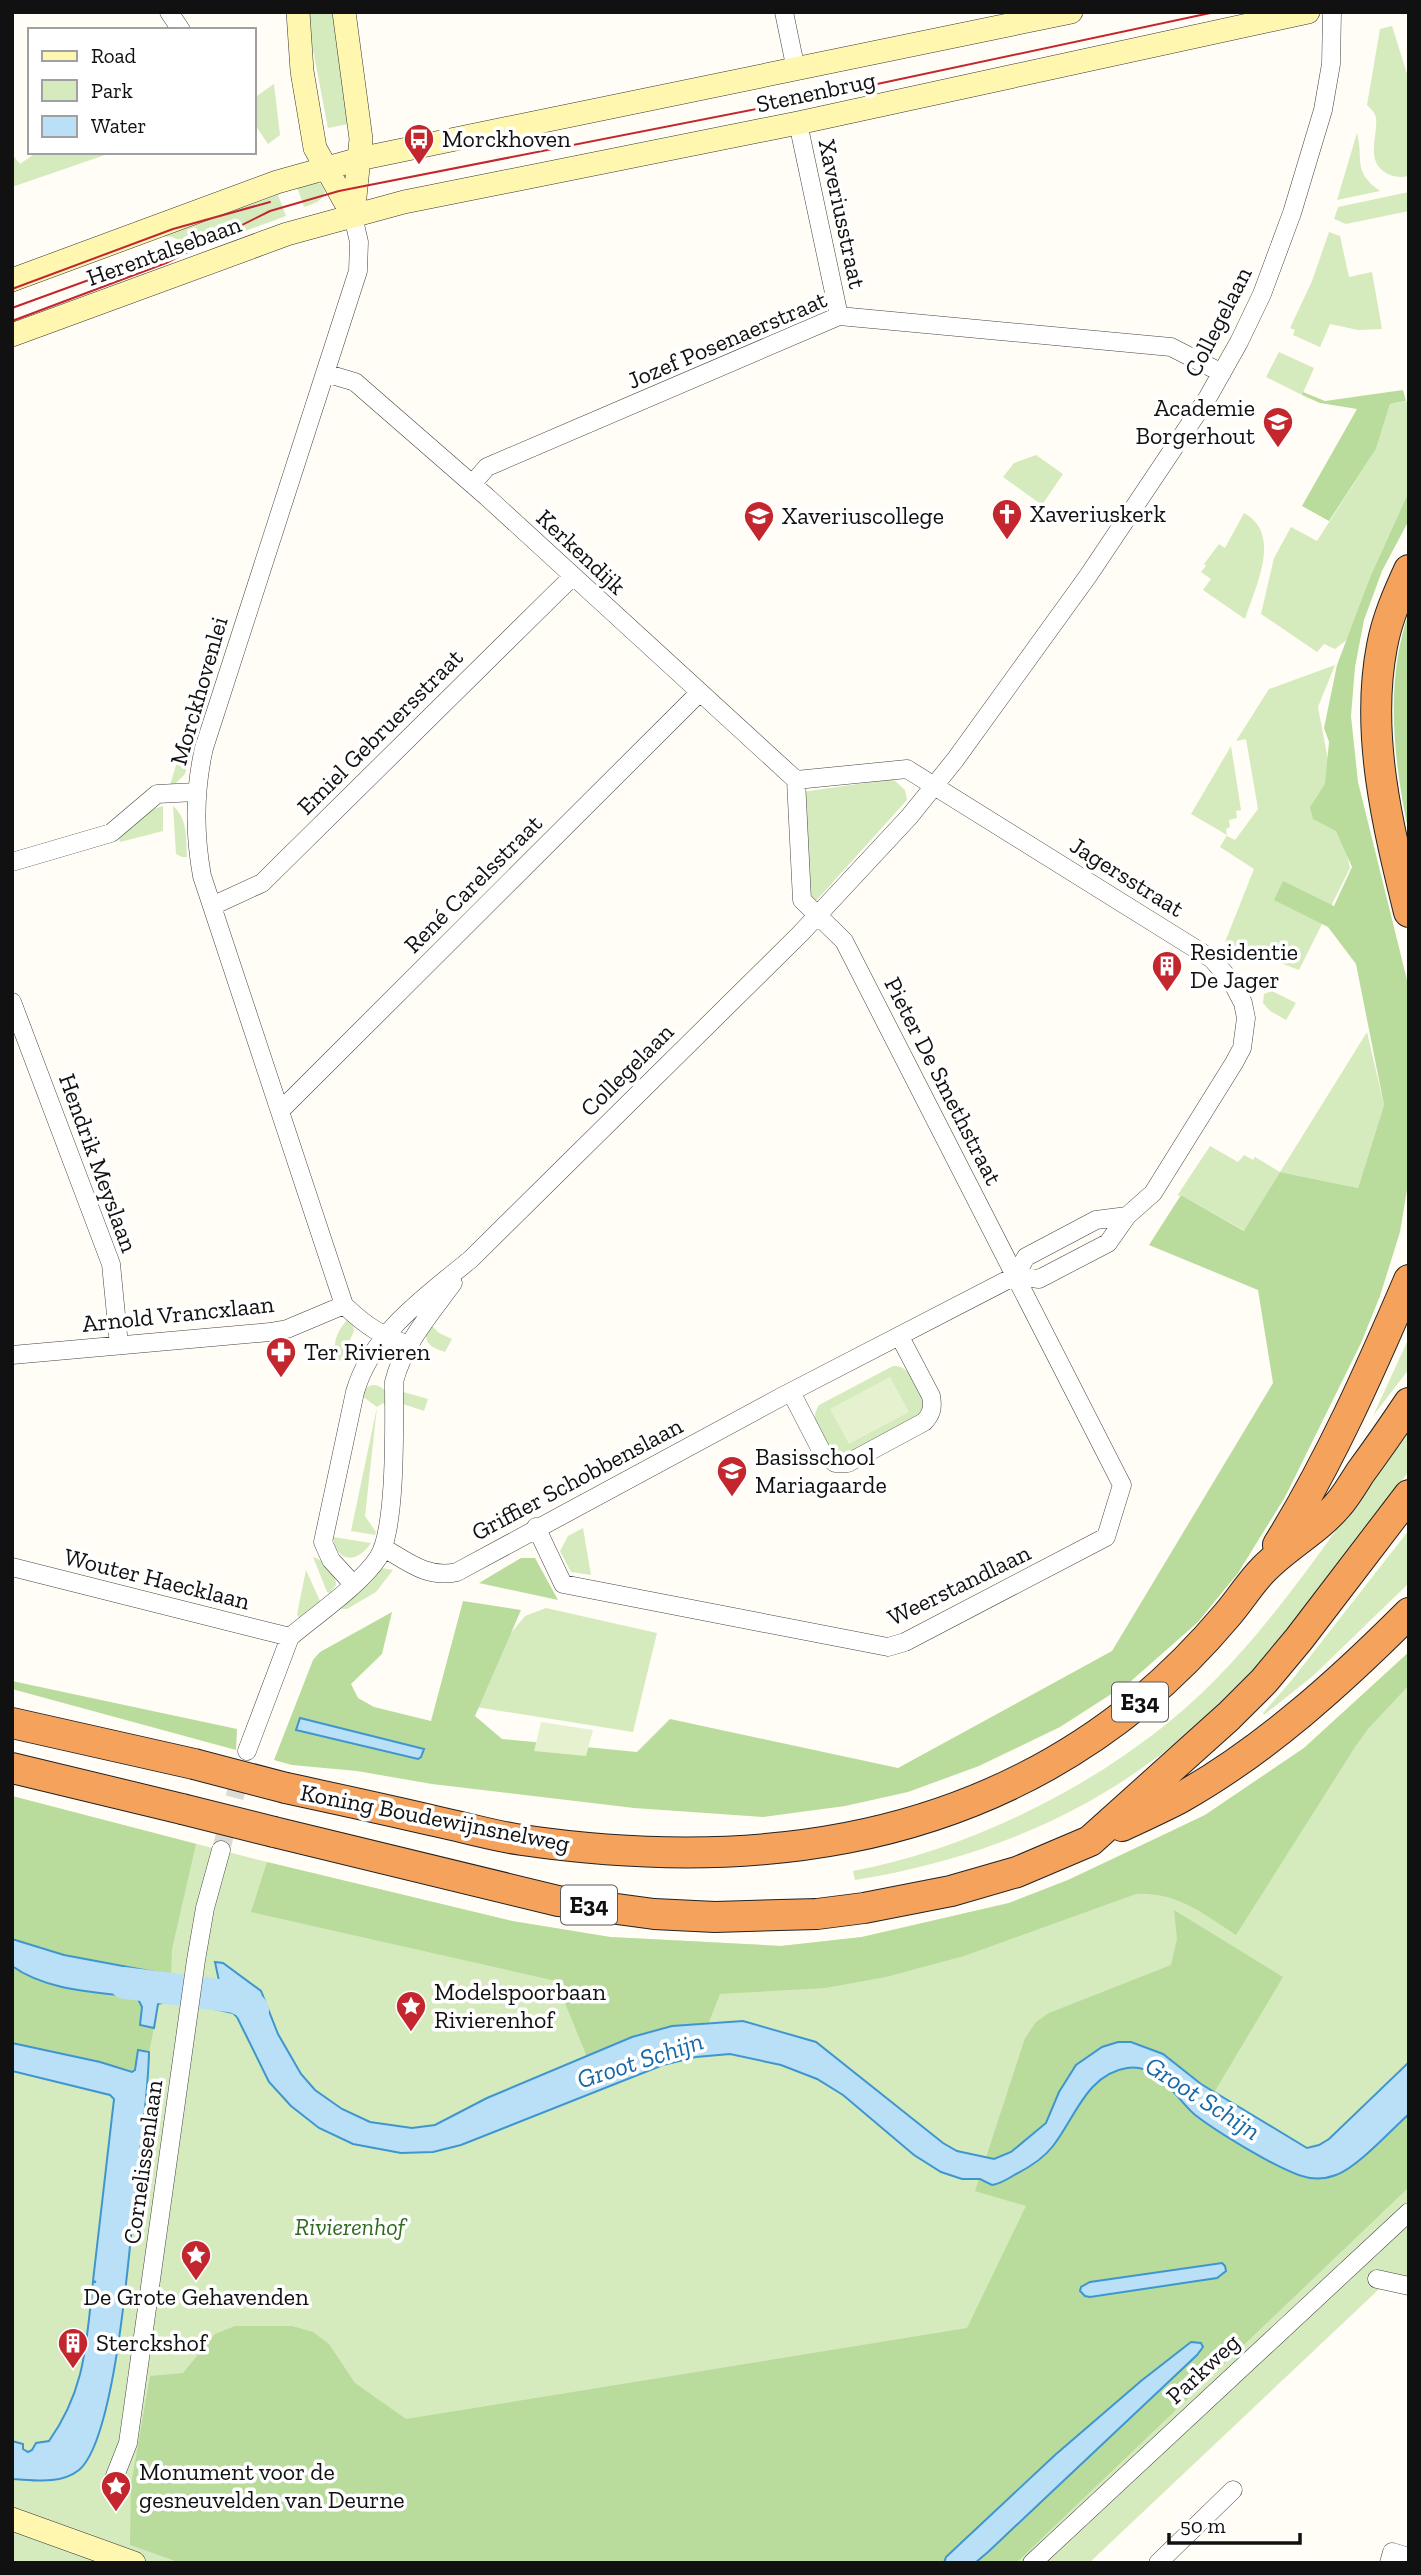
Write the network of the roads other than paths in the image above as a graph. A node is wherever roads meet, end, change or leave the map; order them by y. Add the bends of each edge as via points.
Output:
1 (169, 12) edge
2 (298, 12) edge
3 (344, 12) edge
4 (784, 12) edge
5 (1071, 12) edge
6 (1308, 12) edge
7 (1332, 12) edge
8 (180, 28) edge
9 (796, 70) junction
10 (798, 123) junction
11 (359, 159) junction
12 (326, 168) junction
13 (283, 180) joint
14 (344, 218) junction
15 (12, 280) edge
16 (839, 316) junction
17 (12, 335) edge
18 (325, 373) junction
19 (1222, 373) junction
20 (472, 484) junction
21 (1409, 570) edge
22 (572, 577) junction
23 (699, 693) junction
24 (796, 780) junction
25 (935, 786) junction
26 (196, 792) junction
27 (12, 862) edge
28 (212, 906) junction
29 (1409, 912) edge
30 (818, 915) junction
31 (12, 1002) edge
32 (281, 1110) junction
33 (1127, 1216) junction
34 (471, 1259) junction
35 (1015, 1276) junction
36 (1409, 1280) edge
37 (344, 1305) junction
38 (384, 1337) junction
39 (900, 1337) junction
40 (120, 1345) junction
41 (410, 1345) junction
42 (12, 1355) edge
43 (791, 1392) junction
44 (1409, 1404) edge
45 (1405, 1501) edge
46 (536, 1527) junction
47 (384, 1548) junction
48 (12, 1567) edge
49 (1263, 1569) junction
50 (353, 1584) junction
51 (1409, 1613) edge
52 (290, 1637) junction
53 (12, 1723) edge
54 (247, 1751) tunnel mouth
55 (12, 1768) edge
56 (1090, 1841) junction
57 (221, 1850) tunnel mouth
58 (1409, 2212) edge
59 (1377, 2279) dead end
60 (1409, 2286) edge
61 (113, 2481) dead end
62 (1233, 2490) dead end
63 (12, 2519) edge
64 (1409, 2557) edge
65 (134, 2563) edge
66 (1032, 2563) edge
67 (1158, 2563) edge
68 (1389, 2563) edge

1 - 8 street
2 - 12 main road via 315,148
3 - 11 main road via 362,139
4 - 9 street
5 - 9 main road, Stenenbrug
6 - 10 main road, Stenenbrug
7 - 19 street, Collegelaan via 1328,86 1310,160 1262,294
9 - 11 main road, Stenenbrug
10 - 14 main road, Stenenbrug
10 - 16 street, Xaveriusstraat
11 - 12 main road, Stenenbrug
11 - 14 main road
12 - 13 main road, Stenenbrug
12 - 14 main road
13 - 15 main road, Herentalsebaan
14 - 17 main road, Herentalsebaan via 287,233
14 - 18 street, Morckhovenlei via 359,242 358,271
16 - 19 street, Jozef Posenaerstraat via 1171,346
16 - 20 street, Jozef Posenaerstraat via 487,467
18 - 20 street, Kerkendijk via 355,382
18 - 26 street, Morckhovenlei via 204,748
19 - 25 street, Collegelaan via 1096,565
20 - 22 street, Kerkendijk
21 - 29 highway via 1382,647 1376,731
22 - 23 street, Kerkendijk
22 - 28 street, Emiel Gebruersstraat via 262,883
23 - 24 street, Kerkendijk
23 - 32 street, René Carelsstraat
24 - 25 street via 907,769
24 - 30 street via 802,900
25 - 30 street, Collegelaan
25 - 33 street, Jagersstraat via 1212,959 1243,1003 1242,1048 1234,1063 1153,1193
26 - 27 street via 157,794 111,833
26 - 28 street, Morckhovenlei via 198,852
28 - 32 street, Morckhovenlei
30 - 34 street, Collegelaan
30 - 35 street, Pieter De Smethstraat via 844,941
31 - 40 street, Hendrik Meyslaan via 111,1264
32 - 37 street, Morckhovenlei
33 - 35 street, Griffier Schobbenslaan via 1096,1220 1026,1257
33 - 35 street, Griffier Schobbenslaan via 1108,1242 1096,1249 1039,1279
34 - 38 street, Collegelaan
34 - 41 street, Collegelaan
35 - 39 street, Griffier Schobbenslaan
35 - 46 street, Weerstandlaan via 1122,1485 1106,1537 1059,1562 888,1647 563,1584
36 - 49 highway via 1310,1494
37 - 38 street
37 - 40 street, Arnold Vrancxlaan via 287,1329
38 - 41 street
38 - 50 street, Collegelaan via 360,1376 323,1542
39 - 43 street, Griffier Schobbenslaan
39 - 43 street via 931,1396 930,1416 848,1463 835,1463 823,1454
40 - 42 street, Arnold Vrancxlaan
41 - 47 street, Collegelaan via 394,1382 393,1462
43 - 46 street, Griffier Schobbenslaan
44 - 49 highway, Koning Boudewijnsnelweg / E34 via 1338,1506
45 - 56 highway, Koning Boudewijnsnelweg / E34 via 1264,1681
46 - 47 street, Griffier Schobbenslaan via 467,1567 446,1574 425,1572
47 - 50 street
48 - 52 street, Wouter Haecklaan
49 - 53 highway, Koning Boudewijnsnelweg / E34, bridge via 1167,1678 1091,1738 1037,1771 991,1795 882,1832 791,1848 682,1852 574,1847 518,1839
50 - 52 street
51 - 56 highway via 1301,1712 1240,1759 1180,1798
52 - 54 street
55 - 56 highway, Koning Boudewijnsnelweg / E34, bridge via 558,1900 654,1914 817,1914 911,1900 1017,1871
57 - 61 street, Cornelissenlaan via 196,1961 128,2443
58 - 66 street, Parkweg
59 - 60 street
62 - 67 street
63 - 65 main road
64 - 68 street via 1392,2552

